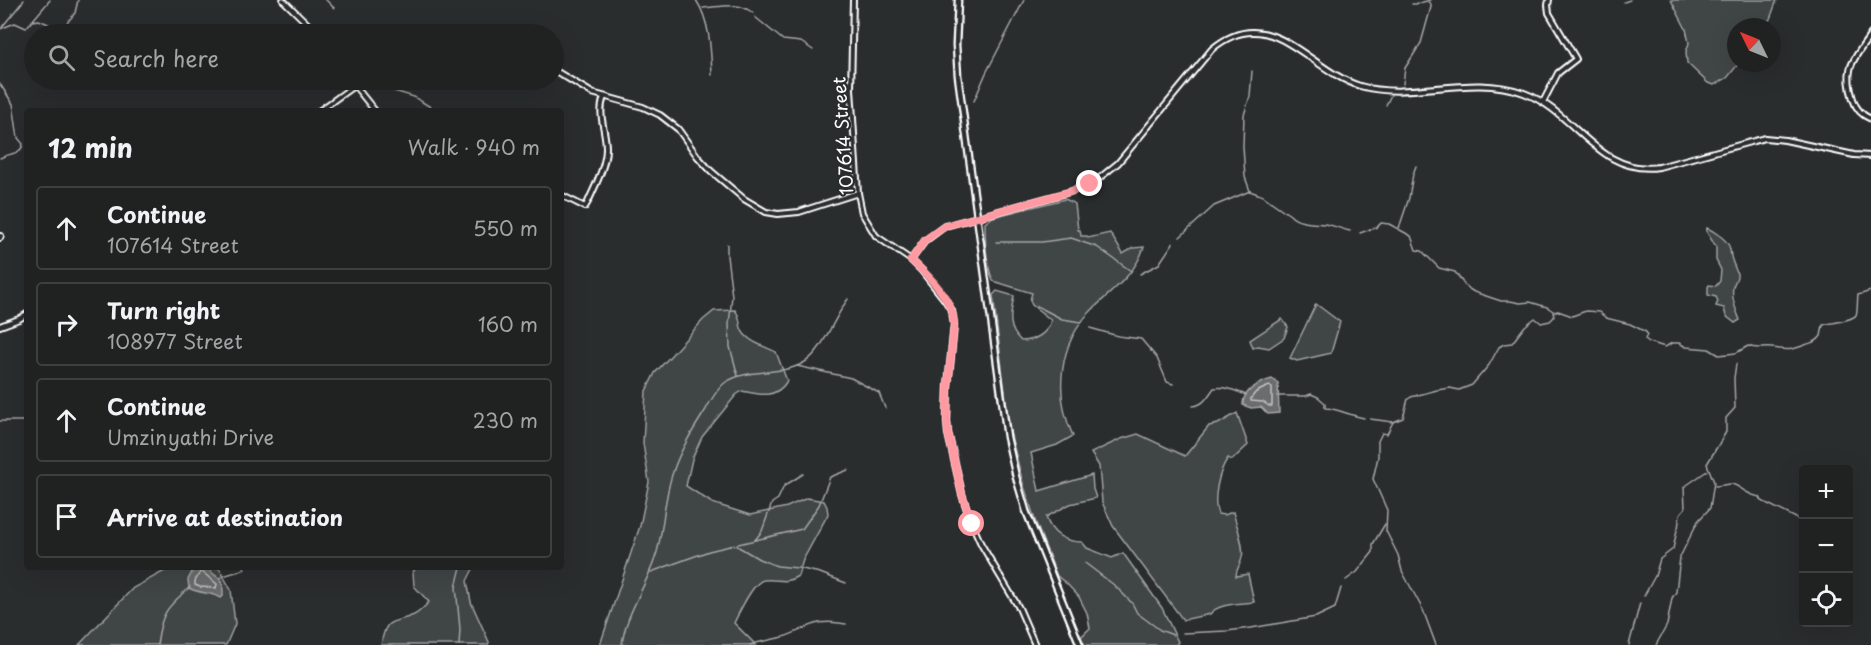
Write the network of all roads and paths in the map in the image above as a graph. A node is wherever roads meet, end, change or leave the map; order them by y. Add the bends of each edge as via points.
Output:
1 (283, 0) edge
2 (853, 0) edge
3 (958, 0) edge
4 (1549, 0) edge
5 (308, 24) edge
6 (1871, 34) edge
7 (564, 77) edge
8 (349, 90) edge
9 (358, 90) edge
10 (604, 97) junction
11 (1543, 102) junction
12 (323, 108) edge
13 (373, 108) edge
14 (1871, 119) edge
15 (1871, 156) edge
16 (858, 193) junction
17 (564, 196) edge
18 (977, 216) junction
19 (911, 260) junction
20 (24, 316) edge
21 (0, 326) edge
22 (1035, 645) edge
23 (1080, 645) edge

1 - 5 street
2 - 16 street, 107614 Street via 851,89
3 - 18 main road via 958,76
4 - 11 street via 1549,13 1576,59 1558,73
6 - 14 street via 1848,77 1856,107
7 - 10 street
8 - 12 street
9 - 13 street
10 - 16 street via 643,107 670,122 711,171 766,212 799,212
10 - 17 street via 600,109 606,155 585,207
11 - 15 street via 1607,156 1635,167 1659,167 1765,138
11 - 18 street via 1517,90 1487,85 1372,89 1340,78 1285,38 1246,31 1212,49 1106,175 1072,191
16 - 19 street, 107614 Street via 871,230
18 - 19 street via 937,230
18 - 23 main road via 1016,477
19 - 22 street, 107614 Street via 939,291 953,315 947,421 970,519
20 - 21 street

